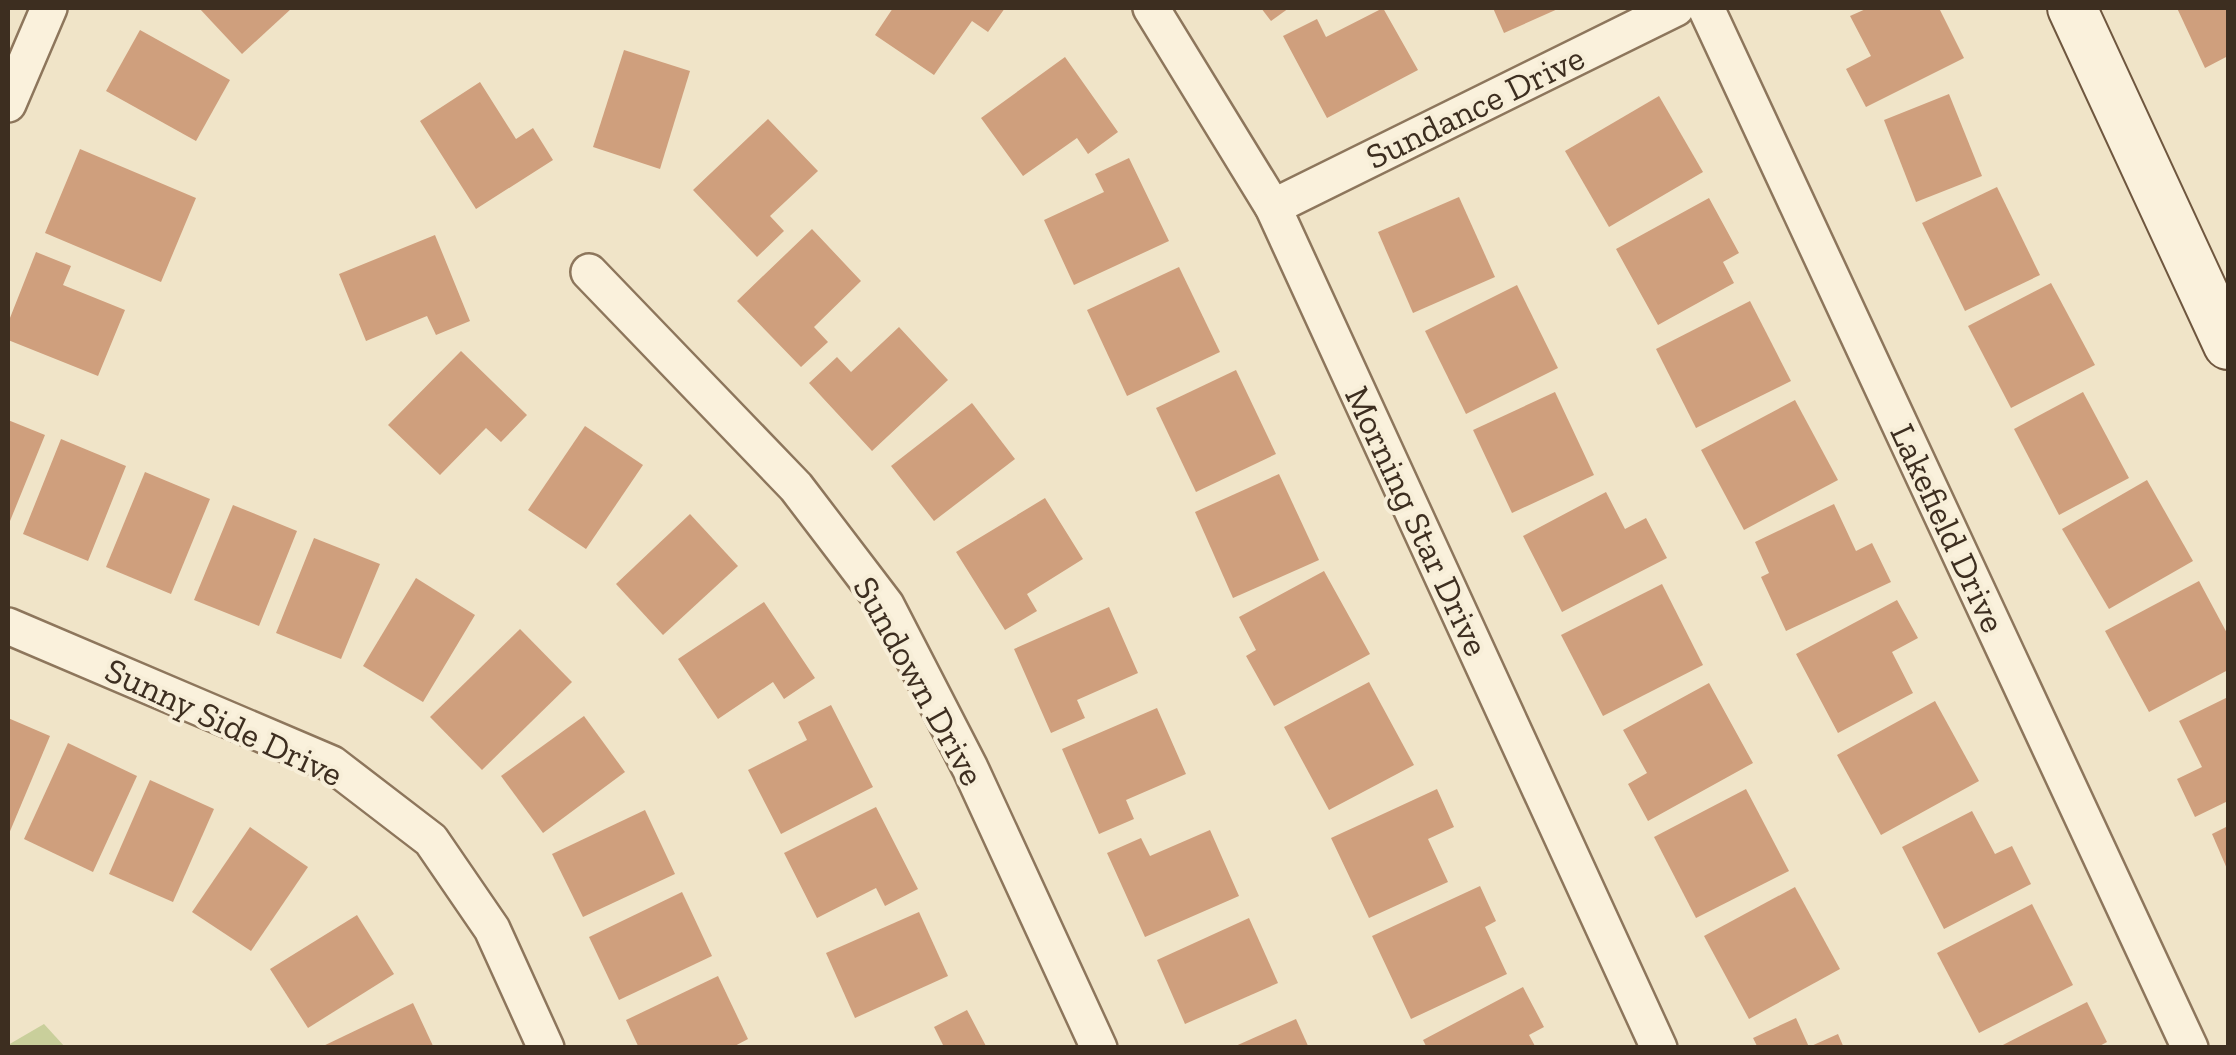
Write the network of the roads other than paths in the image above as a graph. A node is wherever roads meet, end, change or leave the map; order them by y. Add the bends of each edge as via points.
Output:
1 (49, 8) edge
2 (1151, 8) edge
3 (1676, 8) edge
4 (1706, 8) edge
5 (2072, 8) edge
6 (8, 104) edge
7 (1273, 207) junction
8 (588, 272) dead end
9 (2228, 345) edge
10 (8, 626) edge
11 (546, 1048) edge
12 (1100, 1048) edge
13 (1659, 1048) edge
14 (2190, 1048) edge

1 - 6 street
2 - 7 street, Morning Star Drive
3 - 7 street, Sundance Drive
4 - 14 street, Lakefield Drive
5 - 9 street
7 - 13 street, Morning Star Drive
8 - 12 street, Sundown Drive via 796,488 886,605
10 - 11 street, Sunny Side Drive via 332,764 431,840 492,928

